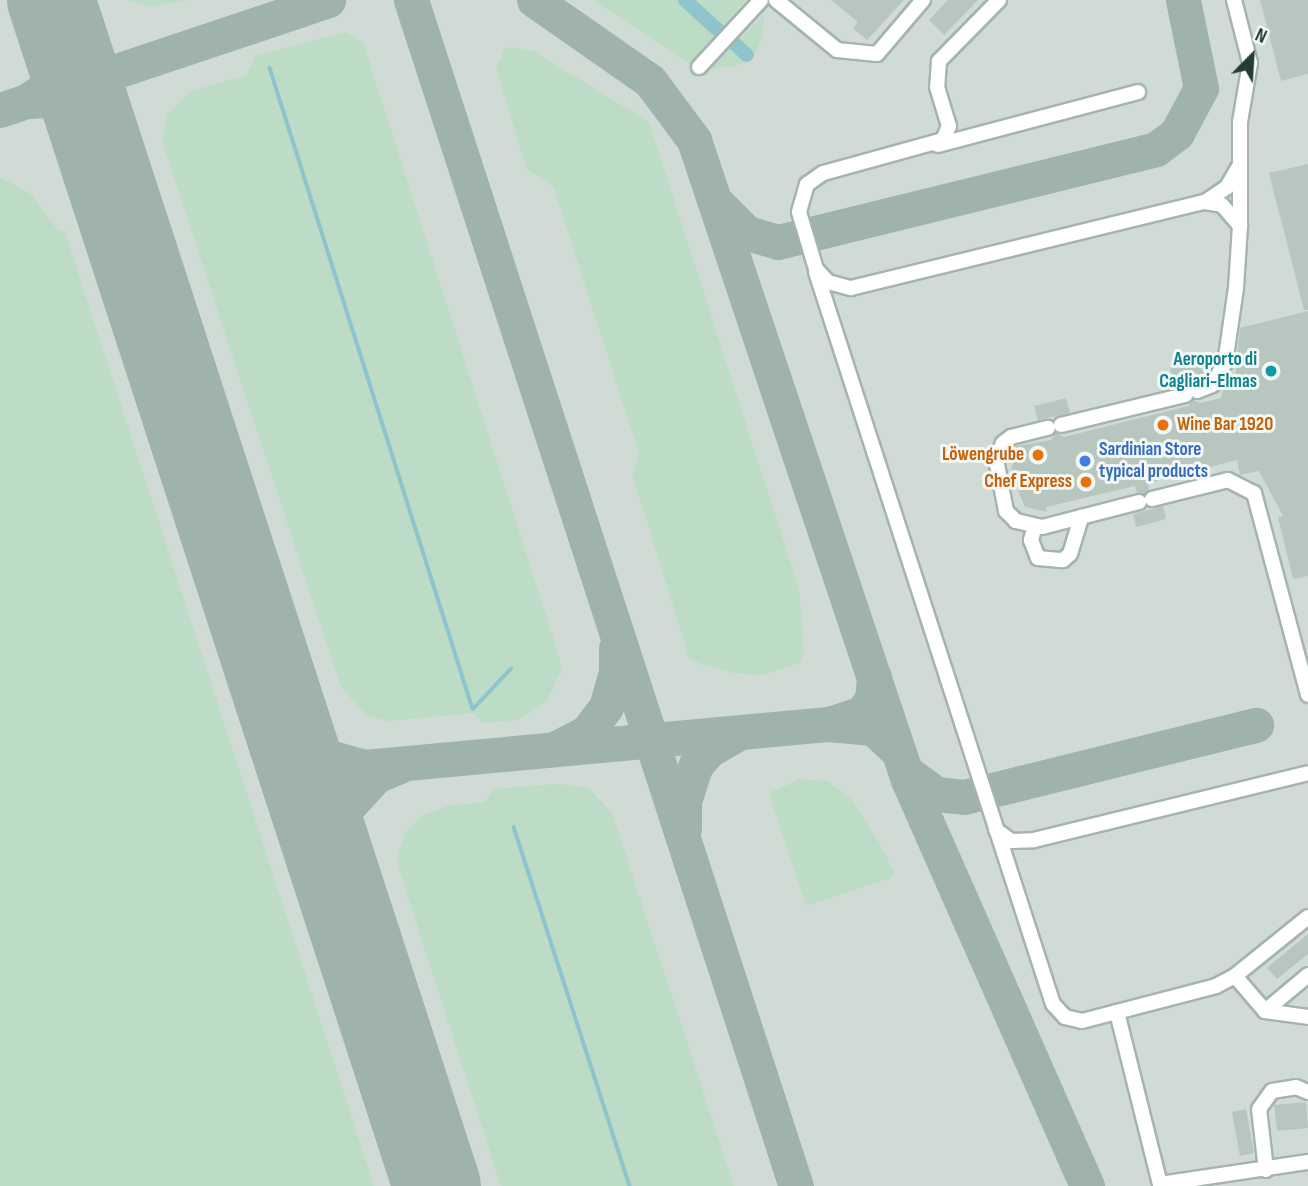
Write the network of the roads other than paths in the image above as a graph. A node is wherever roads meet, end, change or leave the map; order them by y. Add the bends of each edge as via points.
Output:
1 (761, 0) edge
2 (776, 0) edge
3 (922, 0) edge
4 (999, 0) edge
5 (1234, 0) edge
6 (699, 67) dead end
7 (1138, 92) dead end
8 (949, 126) junction
9 (969, 137) junction
10 (937, 145) junction
11 (1242, 155) junction
12 (1205, 202) junction
13 (1240, 226) junction
14 (816, 269) junction
15 (851, 288) junction
16 (832, 322) junction
17 (1081, 517) junction
18 (1035, 526) junction
19 (1308, 695) edge
20 (1305, 771) edge
21 (996, 830) junction
22 (1034, 840) junction
23 (1009, 870) junction
24 (1308, 917) edge
25 (1308, 975) edge
26 (1236, 976) junction
27 (1117, 1012) junction
28 (1265, 1012) junction
29 (1308, 1017) edge
30 (1308, 1092) edge
31 (1308, 1162) edge
32 (1266, 1170) junction
33 (1161, 1185) edge

1 - 6 lane
2 - 3 lane via 840,52 877,54
4 - 8 lane via 939,61 937,87
5 - 11 lane via 1250,63 1241,110
7 - 9 lane
8 - 9 lane
8 - 10 lane
9 - 10 lane
10 - 14 lane via 823,173 807,184 799,212
11 - 12 lane via 1227,187
11 - 13 lane
12 - 13 lane via 1222,205
12 - 15 lane
13 - 18 lane via 1225,363 1212,385 1011,437 1003,443 996,459 1006,511 1016,521
14 - 15 lane via 828,282
14 - 16 lane
15 - 16 lane via 839,300
16 - 21 lane
17 - 18 lane
17 - 18 lane via 1070,554 1063,560 1038,558 1031,540
17 - 19 lane via 1228,480 1254,493
20 - 22 lane
21 - 22 lane via 1011,841
21 - 23 lane
22 - 23 lane via 1022,846
23 - 27 lane via 1058,1011 1082,1021
24 - 26 lane
25 - 28 lane
26 - 27 lane via 1216,986
26 - 28 lane
27 - 33 lane
28 - 29 lane
30 - 32 lane via 1296,1087 1272,1091 1259,1109
31 - 32 lane
32 - 33 lane

